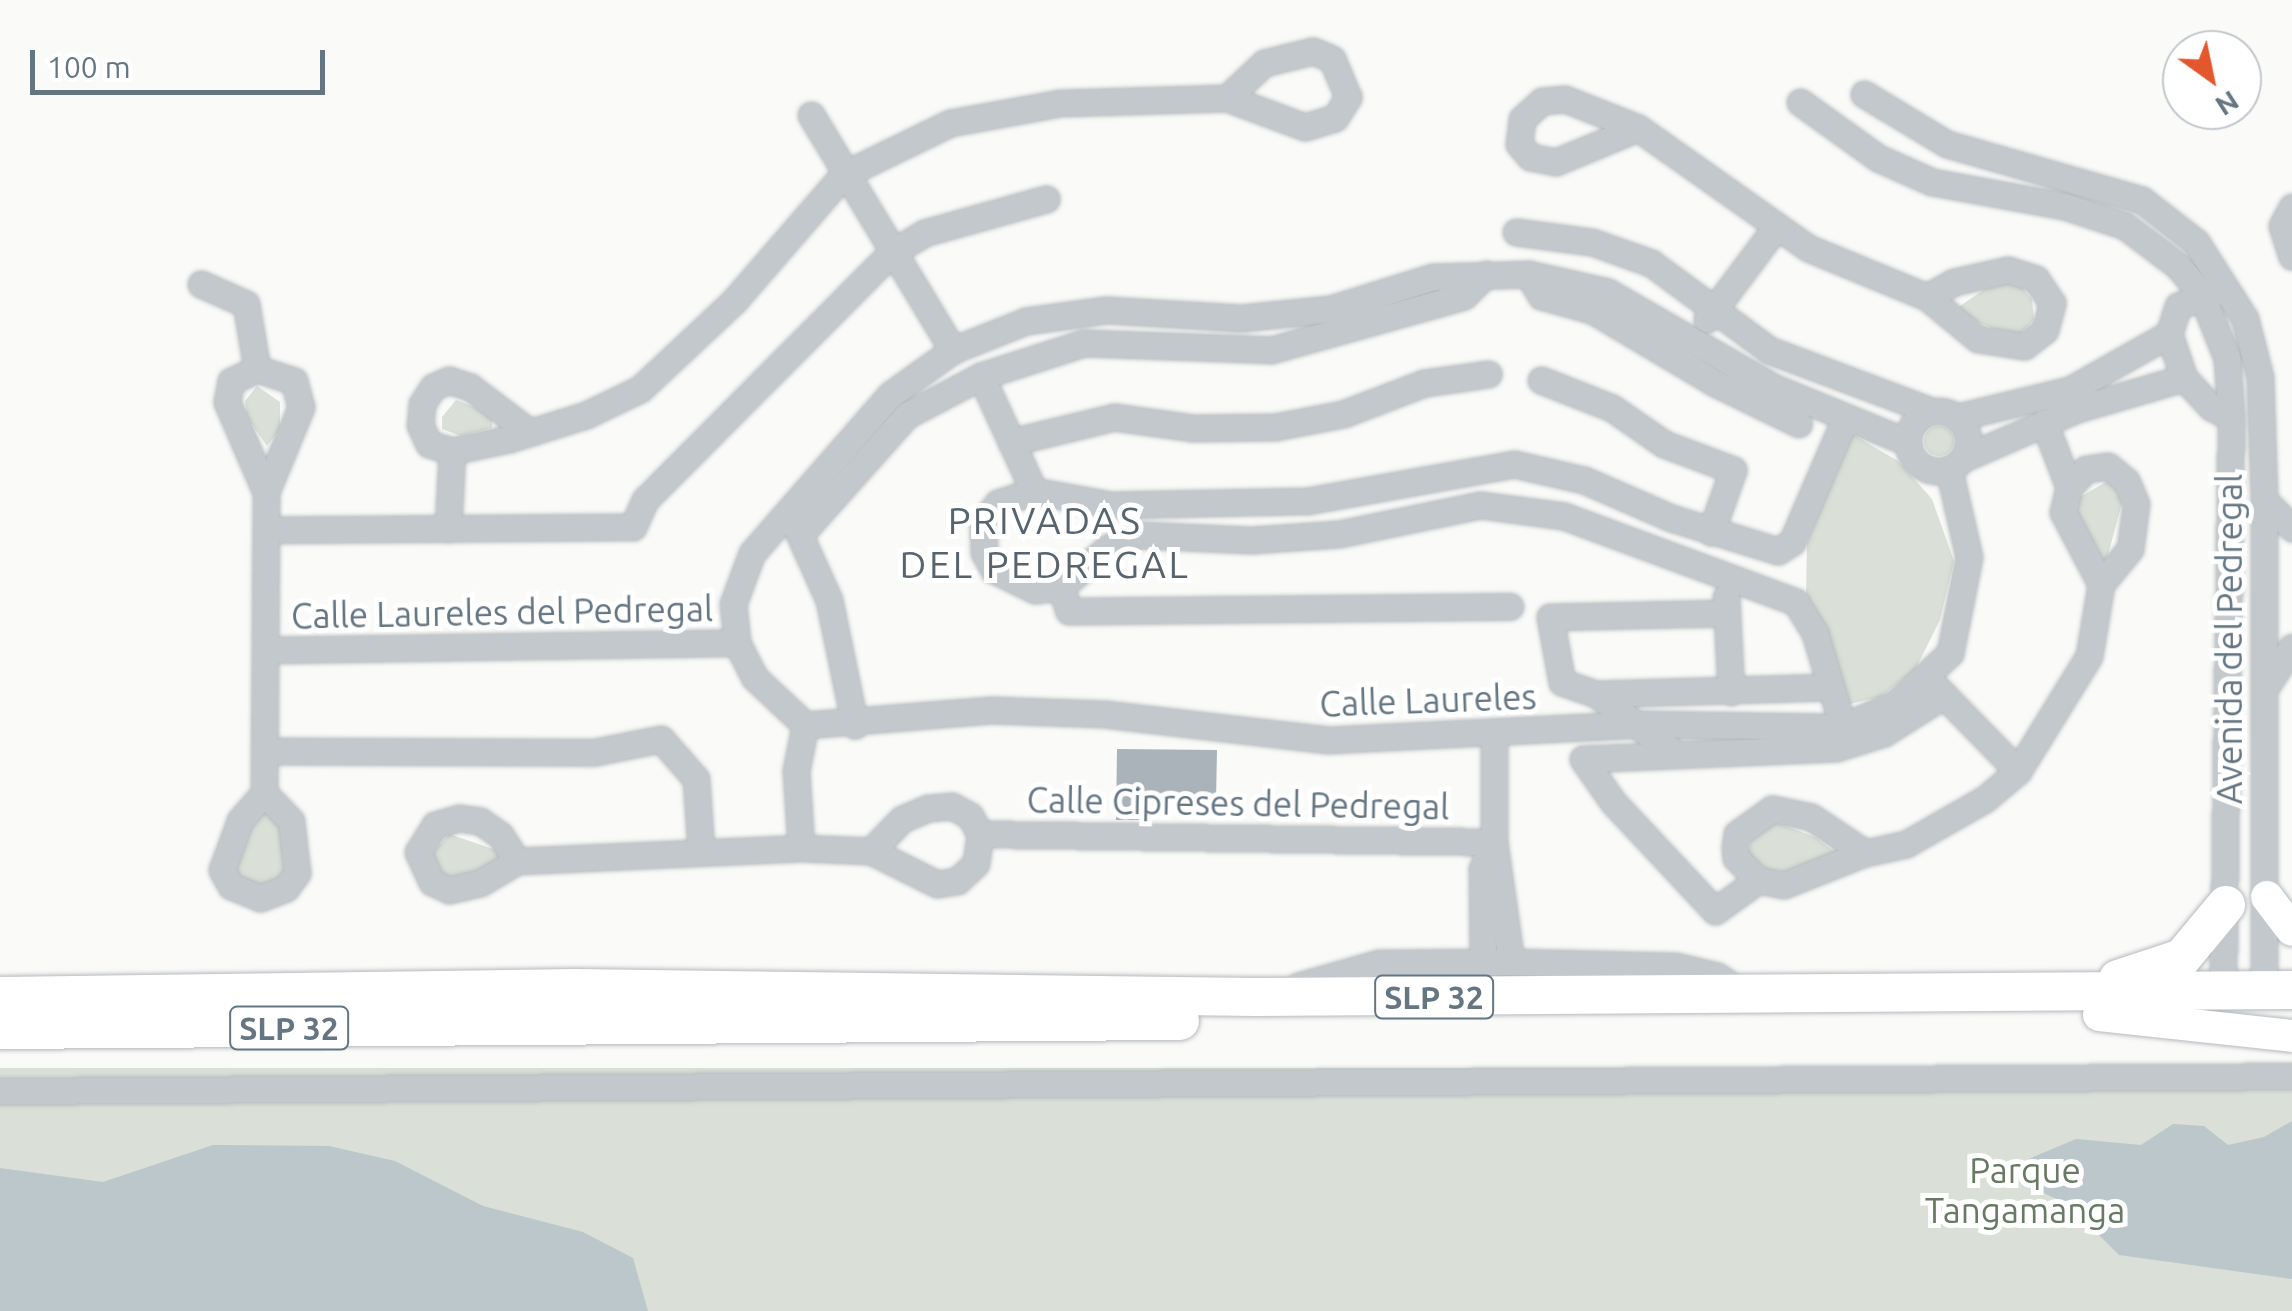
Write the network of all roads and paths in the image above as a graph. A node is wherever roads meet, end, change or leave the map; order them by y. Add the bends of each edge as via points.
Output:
1 (1864, 94) dead end
2 (1227, 98) dead end
3 (1800, 102) dead end
4 (811, 115) dead end
5 (1638, 128) dead end
6 (842, 175) junction
7 (1046, 200) dead end
8 (2292, 207) edge
9 (1776, 227) junction
10 (1516, 232) dead end
11 (891, 253) junction
12 (2292, 256) edge
13 (1486, 274) junction
14 (1433, 276) junction
15 (202, 284) dead end
16 (2201, 294) junction
17 (2231, 294) junction
18 (1927, 297) dead end
19 (1600, 301) junction
20 (1433, 305) junction
21 (1715, 308) junction
22 (1330, 309) junction
23 (1148, 312) junction
24 (1241, 318) junction
25 (1026, 321) junction
26 (2169, 334) junction
27 (1332, 335) junction
28 (1694, 336) junction
29 (1152, 343) junction
30 (1242, 348) junction
31 (952, 350) junction
32 (1769, 350) junction
33 (1041, 357) junction
34 (1678, 360) junction
35 (257, 369) junction
36 (1488, 374) dead end
37 (981, 376) junction
38 (2184, 378) junction
39 (1541, 380) dead end
40 (1762, 389) junction
41 (2073, 400) junction
42 (899, 405) junction
43 (1931, 412) junction
44 (1958, 417) junction
45 (2231, 417) junction
46 (1845, 419) junction
47 (2044, 422) junction
48 (1800, 424) dead end
49 (528, 431) junction
50 (1012, 442) junction
51 (1907, 442) junction
52 (440, 448) junction
53 (1956, 464) junction
54 (2069, 486) junction
55 (1034, 491) junction
56 (266, 492) junction
57 (2264, 500) junction
58 (788, 511) junction
59 (2292, 528) edge
60 (448, 529) junction
61 (267, 530) junction
62 (1710, 532) junction
63 (800, 536) junction
64 (1726, 575) junction
65 (2101, 584) junction
66 (1061, 587) junction
67 (1510, 606) dead end
68 (1726, 612) junction
69 (737, 643) junction
70 (2292, 647) edge
71 (268, 650) junction
72 (2267, 685) junction
73 (1830, 687) junction
74 (1936, 687) junction
75 (1731, 692) junction
76 (1596, 694) junction
77 (805, 724) junction
78 (1641, 724) junction
79 (855, 725) junction
80 (1494, 736) junction
81 (1840, 737) junction
82 (268, 750) junction
83 (1673, 752) junction
84 (2018, 771) junction
85 (264, 792) dead end
86 (2264, 804) junction
87 (2227, 805) junction
88 (980, 834) junction
89 (1494, 842) junction
90 (802, 848) junction
91 (701, 851) junction
92 (872, 851) junction
93 (1865, 853) junction
94 (517, 862) dead end
95 (1758, 880) junction
96 (2267, 897) junction
97 (2226, 904) junction
98 (2292, 930) edge
99 (1511, 962) junction
100 (1483, 963) junction
101 (2223, 990) junction
102 (2278, 990) edge
103 (2039, 993) junction
104 (0, 996) edge
105 (1748, 996) junction
106 (1256, 997) junction
107 (2099, 1015) junction
108 (2292, 1015) edge
109 (0, 1030) edge
110 (2292, 1036) edge
111 (2292, 1076) edge
112 (0, 1091) edge

1 - 17 street, Avenida del Pedregal via 1947,144 2142,200 2196,242
2 - 6 street via 1060,103 950,122
3 - 16 street, Avenida del Pedregal via 1878,158 1932,182 2082,210 2125,226 2178,266
4 - 6 street
5 - 9 street
6 - 11 street
6 - 49 street via 680,356 640,388 586,415
7 - 11 street via 924,233
8 - 12 street via 2282,226
9 - 18 street via 1864,276
9 - 21 street
10 - 21 street via 1592,242 1651,263
11 - 31 street
11 - 60 street via 645,500 633,527
13 - 14 street
13 - 19 street via 1528,274
13 - 20 street via 1464,296
14 - 20 street
14 - 22 street
15 - 35 street via 246,304
16 - 17 street
16 - 26 street via 2178,306
16 - 45 street, Avenida del Pedregal via 2227,358
17 - 57 street, Avenida del Pedregal via 2257,359
19 - 28 street
19 - 34 street
20 - 27 street
21 - 28 street
21 - 32 street
22 - 24 street
22 - 27 street
23 - 24 street
23 - 25 street via 1106,310
23 - 29 street
24 - 30 street
25 - 31 street
25 - 33 street
26 - 38 street
26 - 41 street
27 - 30 street via 1271,350
28 - 34 street
28 - 40 street
29 - 30 street
29 - 33 street via 1084,343
31 - 42 street
32 - 40 street
32 - 43 street
33 - 37 street
34 - 40 street
35 - 56 street, Calle Laureles del Pedregal via 231,380 227,402
35 - 56 street, Calle Laureles del Pedregal via 281,372 300,392 301,407
36 - 50 street via 1424,383 1343,414 1275,427 1192,428 1114,417
37 - 42 street
37 - 50 street
38 - 41 street
38 - 45 street via 2211,407
39 - 62 street via 1612,408 1664,444 1733,470
40 - 46 street
40 - 48 street
41 - 44 street
41 - 47 street
42 - 58 street
42 - 63 street
43 - 44 street
43 - 51 street via 1919,418
44 - 53 street via 1969,444
45 - 87 street, Avenida del Pedregal
46 - 51 street
46 - 62 street via 1792,542 1778,551 1759,550
47 - 53 street
47 - 54 street
49 - 52 street
49 - 52 street via 470,387 449,380 433,386 422,404 420,424
50 - 55 street
51 - 53 street via 1921,467
52 - 60 street
53 - 74 street, Calle Laureles via 1969,557 1950,653
54 - 65 street via 2063,512
54 - 65 street via 2086,469 2108,466 2126,481 2136,504 2130,549
55 - 62 street via 1110,505 1307,501 1514,464 1584,480
55 - 66 street via 998,503 983,522 984,552 1012,584
56 - 61 street, Calle Laureles del Pedregal
57 - 59 street
57 - 72 street, Avenida del Pedregal
58 - 63 street
58 - 69 street via 752,553 733,604
60 - 61 street
61 - 71 street, Calle Laureles del Pedregal
63 - 79 street via 829,600
64 - 66 street via 1564,516 1480,505 1339,534 1251,540 1139,535 1109,547
64 - 68 street
64 - 73 street via 1796,602 1815,632
65 - 84 street via 2089,656
66 - 67 street via 1069,611
68 - 75 street
68 - 76 street via 1550,618 1562,682
69 - 71 street, Calle Laureles del Pedregal
69 - 77 street via 755,678
70 - 72 street
71 - 82 street, Calle Laureles del Pedregal
72 - 86 street, Avenida del Pedregal
73 - 75 street
73 - 81 street
74 - 81 street, Calle Laureles
74 - 84 street
75 - 76 street
76 - 78 street
77 - 79 street, Calle Laureles
77 - 90 street via 796,771
78 - 80 street, Calle Laureles
78 - 81 street, Calle Laureles
78 - 83 street
79 - 80 street, Calle Laureles via 992,710 1104,714 1328,740
80 - 89 street
81 - 83 street
82 - 85 street, Calle Laureles del Pedregal
82 - 91 street via 595,752 661,740 696,779
83 - 95 street via 1584,759 1613,802 1716,911
84 - 93 street via 1906,844
86 - 87 street
86 - 96 street, Avenida del Pedregal
87 - 97 street, Avenida del Pedregal
88 - 89 street, Calle Cipreses del Pedregal
88 - 92 street, Calle Cipreses del Pedregal via 970,816 952,806 928,808 902,820
88 - 92 street, Calle Cipreses del Pedregal via 976,863 957,880 938,884
89 - 99 street
89 - 100 street via 1482,869
90 - 91 street, Calle Cipreses del Pedregal
90 - 92 street, Calle Cipreses del Pedregal
91 - 94 street, Calle Cipreses del Pedregal
93 - 95 street via 1784,886
93 - 95 street via 1811,817 1772,809 1738,834 1736,858
96 - 98 main road
96 - 102 street, Avenida del Pedregal
97 - 101 street, Avenida del Pedregal
97 - 103 highway via 2193,950 2161,969
99 - 100 street
99 - 105 street via 1675,966 1717,976
100 - 106 street via 1380,963
101 - 102 highway, SLP 32
101 - 103 highway, SLP 32
103 - 105 highway, SLP 32
104 - 106 highway, SLP 32 via 576,988
105 - 106 highway, SLP 32
107 - 108 highway, SLP 32
107 - 109 highway, SLP 32
107 - 110 main road
111 - 112 street

